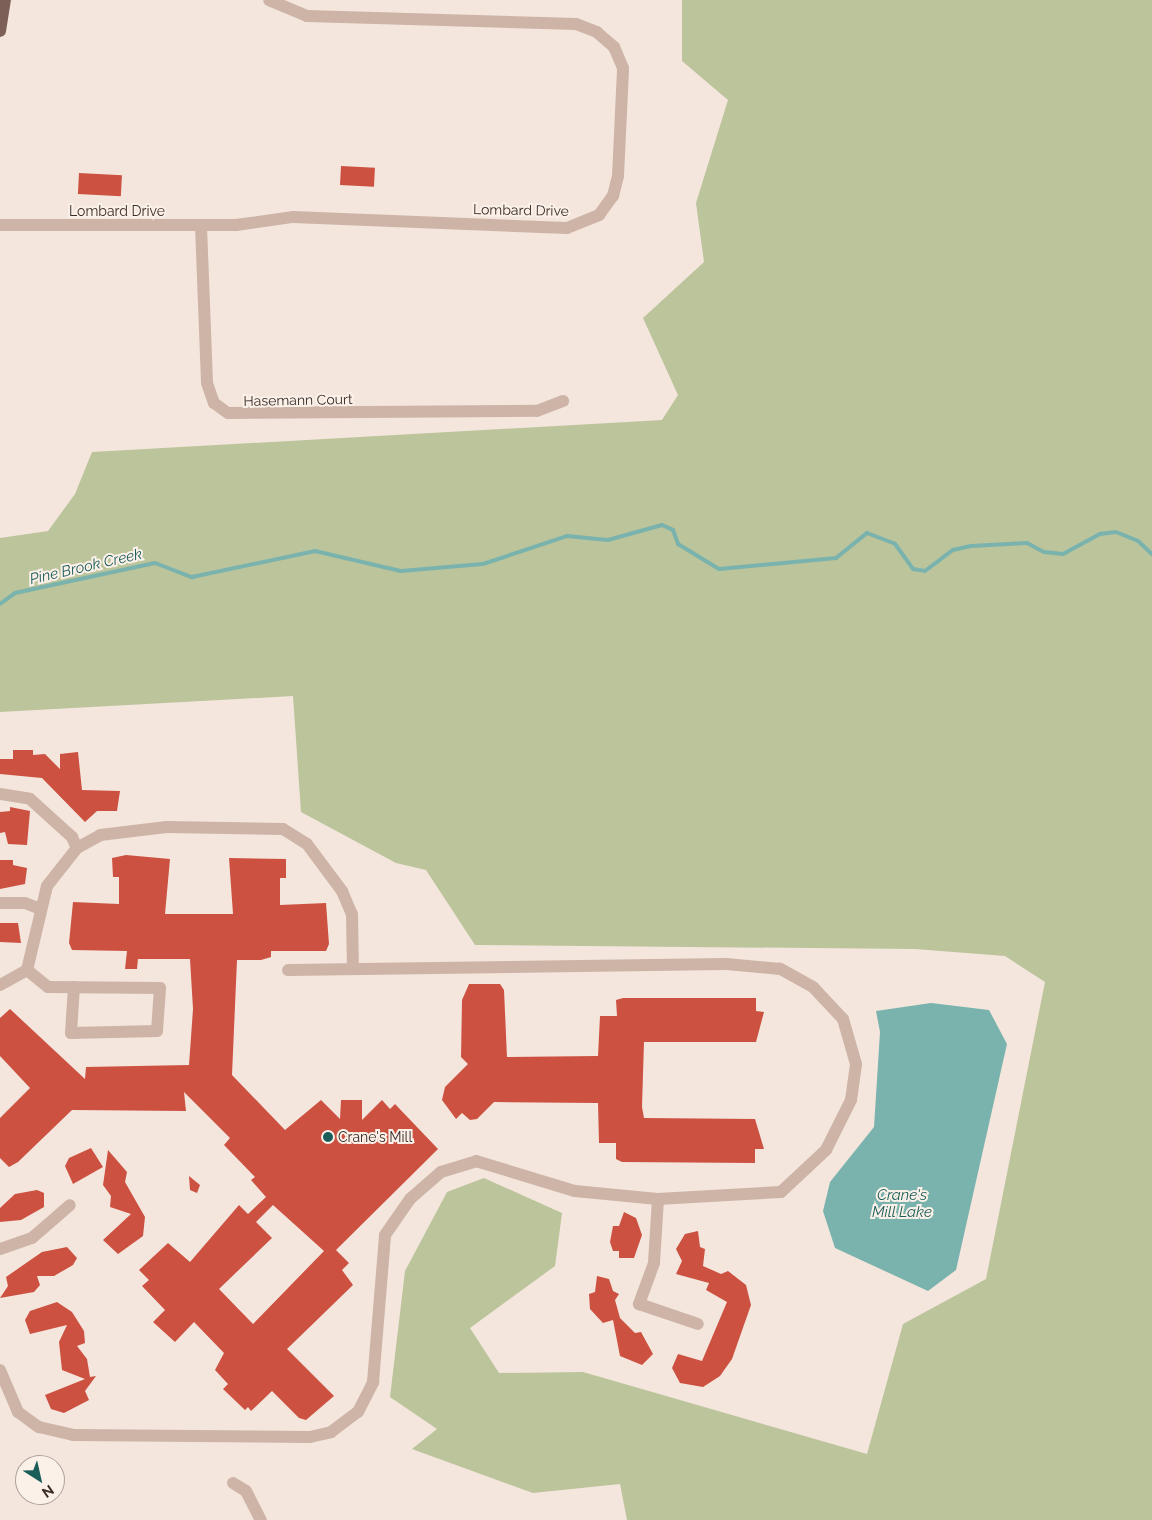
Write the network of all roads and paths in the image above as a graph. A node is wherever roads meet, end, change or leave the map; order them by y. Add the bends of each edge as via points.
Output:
1 (6, 0) edge
2 (269, 0) edge
3 (0, 31) edge
4 (0, 225) edge
5 (200, 226) junction
6 (562, 401) dead end
7 (0, 794) edge
8 (77, 848) junction
9 (0, 903) edge
10 (41, 909) junction
11 (353, 969) junction
12 (27, 970) junction
13 (288, 970) dead end
14 (0, 985) edge
15 (74, 987) junction
16 (658, 1199) junction
17 (70, 1205) dead end
18 (0, 1249) edge
19 (698, 1324) dead end
20 (0, 1370) edge
21 (233, 1483) dead end
22 (261, 1520) edge

1 - 3 main road
2 - 5 street, Lombard Drive via 307,16 576,24 598,32 614,47 622,68 617,185 599,215 567,228 293,217
4 - 5 street, Lombard Drive
5 - 6 street, Hasemann Court via 207,383 214,403 228,413 537,411
7 - 8 street via 30,799 72,838
8 - 10 street via 47,886
8 - 11 street via 100,835 132,829 283,829 307,844 342,890 352,914
9 - 10 street via 25,903
10 - 12 street
11 - 13 street
11 - 16 street via 726,964 780,969 813,987 842,1019 856,1064 851,1100 826,1150 780,1192
12 - 14 street
12 - 15 street via 48,987
15 - 15 street via 160,988 157,1031 71,1033
16 - 19 street via 654,1263 639,1304
16 - 20 street via 575,1191 476,1161 441,1172 410,1199 386,1235 373,1382 358,1412 331,1432 310,1437 72,1435 39,1427 18,1412
17 - 18 street via 32,1238
21 - 22 street via 246,1491

